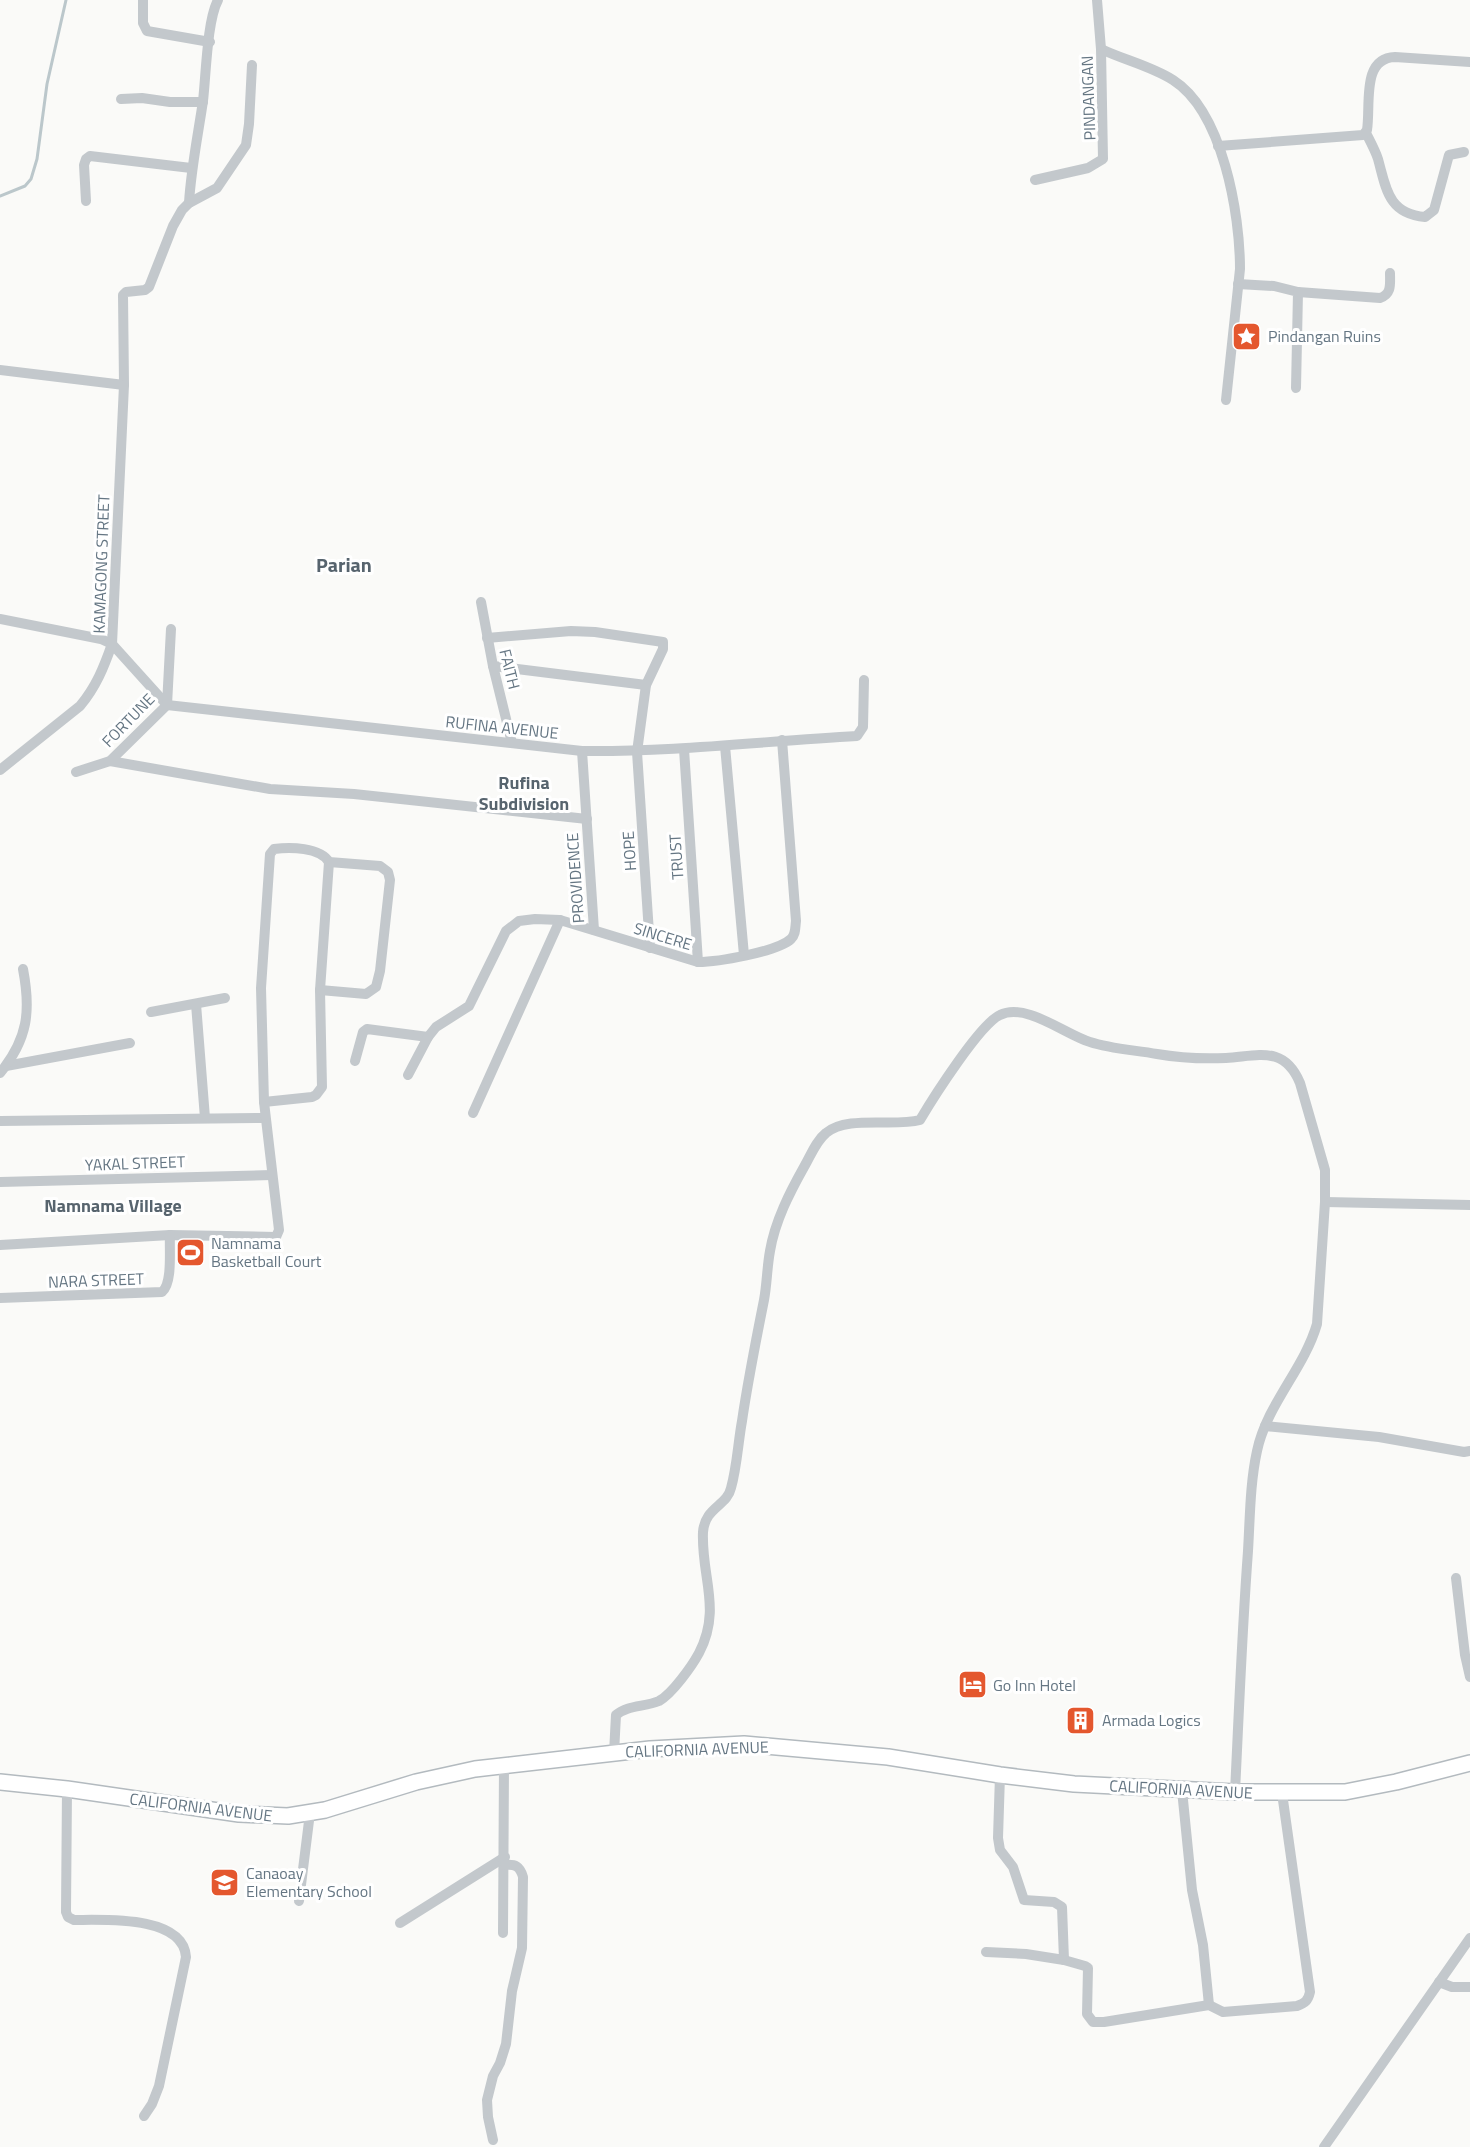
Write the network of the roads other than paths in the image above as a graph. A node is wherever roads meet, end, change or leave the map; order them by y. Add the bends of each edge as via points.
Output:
1 (143, 0) edge
2 (218, 0) edge
3 (1097, 0) edge
4 (210, 42) junction
5 (1101, 49) junction
6 (1470, 62) edge
7 (252, 65) dead end
8 (121, 99) dead end
9 (203, 102) junction
10 (1366, 133) junction
11 (1218, 146) junction
12 (1464, 152) dead end
13 (192, 168) junction
14 (1035, 180) dead end
15 (86, 201) dead end
16 (189, 203) junction
17 (1390, 273) dead end
18 (1238, 284) junction
19 (1298, 292) junction
20 (0, 370) edge
21 (124, 385) junction
22 (1296, 388) dead end
23 (1226, 400) dead end
24 (481, 602) dead end
25 (0, 619) edge
26 (171, 629) dead end
27 (487, 638) junction
28 (112, 644) junction
29 (493, 666) junction
30 (864, 680) dead end
31 (646, 685) junction
32 (167, 705) junction
33 (782, 740) junction
34 (512, 743) junction
35 (725, 746) junction
36 (684, 749) junction
37 (582, 751) junction
38 (637, 752) junction
39 (110, 761) junction
40 (0, 770) edge
41 (76, 772) dead end
42 (587, 819) junction
43 (329, 862) junction
44 (560, 920) junction
45 (594, 930) junction
46 (650, 948) junction
47 (744, 955) junction
48 (698, 962) junction
49 (22, 969) dead end
50 (320, 990) junction
51 (225, 998) dead end
52 (196, 1004) junction
53 (151, 1012) dead end
54 (428, 1037) junction
55 (130, 1043) dead end
56 (355, 1061) dead end
57 (3, 1069) edge
58 (408, 1075) dead end
59 (264, 1102) junction
60 (473, 1113) dead end
61 (265, 1118) junction
62 (205, 1119) junction
63 (0, 1121) edge
64 (272, 1174) junction
65 (0, 1182) edge
66 (1325, 1202) junction
67 (1470, 1204) edge
68 (170, 1235) junction
69 (0, 1245) edge
70 (0, 1298) edge
71 (1265, 1426) junction
72 (1470, 1451) edge
73 (1456, 1578) dead end
74 (1470, 1677) edge
75 (614, 1753) junction
76 (1470, 1763) edge
77 (504, 1765) junction
78 (1000, 1775) junction
79 (0, 1782) edge
80 (67, 1789) junction
81 (1182, 1790) junction
82 (1235, 1792) junction
83 (1282, 1792) junction
84 (310, 1813) junction
85 (505, 1861) junction
86 (300, 1901) dead end
87 (399, 1923) dead end
88 (503, 1933) dead end
89 (1470, 1938) edge
90 (986, 1952) dead end
91 (1064, 1960) junction
92 (1439, 1982) junction
93 (1470, 1987) edge
94 (1209, 2005) junction
95 (144, 2116) dead end
96 (493, 2140) dead end
97 (1324, 2147) edge

1 - 4 street via 147,31
2 - 4 street
3 - 5 street, PINDANGAN
4 - 9 street
5 - 11 street via 1183,87 1203,111
5 - 14 street, PINDANGAN via 1103,159 1088,168
6 - 10 street via 1383,58 1372,71
7 - 16 street via 246,145 218,188
8 - 9 street
9 - 13 street
10 - 11 street
10 - 12 street via 1378,158 1386,191 1395,205 1416,216 1428,216 1434,210 1449,155
11 - 18 street via 1234,206 1240,250
13 - 15 street via 90,156 84,165
13 - 16 street
16 - 21 street, KAMAGONG STREET via 173,226 149,287 123,296
17 - 19 street via 1390,291 1380,298
18 - 19 street
18 - 23 street
19 - 22 street
20 - 21 street
21 - 28 street, KAMAGONG STREET
24 - 27 street, FAITH
25 - 28 street
26 - 32 street, FORTUNE
27 - 29 street, FAITH
27 - 31 street, HOPE via 571,631 660,640 663,649
28 - 32 street
28 - 40 street, KAMAGONG STREET via 100,676 80,706
29 - 31 street
29 - 34 street, FAITH
30 - 33 street, RUFINA AVENUE via 863,727 857,736
31 - 38 street, HOPE
32 - 34 street, RUFINA AVENUE
32 - 39 street, FORTUNE
33 - 35 street, RUFINA AVENUE
33 - 47 street, SINCERE via 795,933 782,945
34 - 37 street, RUFINA AVENUE
35 - 36 street, RUFINA AVENUE
35 - 47 street
36 - 38 street, RUFINA AVENUE
36 - 48 street, TRUST
37 - 38 street, RUFINA AVENUE
37 - 42 street, PROVIDENCE
38 - 46 street, HOPE
39 - 41 street, FORTUNE
39 - 42 street via 270,789
42 - 45 street, PROVIDENCE
43 - 50 street
43 - 50 street via 380,866 388,872 390,880 376,987 366,994
43 - 59 street via 320,852 302,849 278,848 270,854 261,988
44 - 45 street, SINCERE
44 - 54 street, SINCERE via 519,921 510,927 469,1006 436,1027
44 - 60 street
45 - 46 street, SINCERE
46 - 48 street, SINCERE
47 - 48 street, SINCERE
49 - 57 street via 27,994 26,1024
50 - 59 street via 322,1087 312,1097
51 - 52 street
52 - 53 street
52 - 62 street
54 - 56 street via 367,1029
54 - 58 street, SINCERE
55 - 57 street
59 - 61 street
61 - 62 street
61 - 64 street
62 - 63 street
64 - 65 street, YAKAL STREET
64 - 68 street via 279,1230 276,1237
66 - 67 street
66 - 71 street via 1317,1324
66 - 75 street via 1324,1165 1300,1083 1295,1072 1279,1059 1262,1054 1180,1058 1089,1042 1027,1014 1000,1014 987,1026 920,1120 846,1125 828,1131 818,1141 778,1224 770,1250 731,1491 707,1515 703,1531 711,1605 708,1635 698,1656 670,1692 659,1701 621,1710 616,1715
68 - 69 street
68 - 70 street, NARA STREET via 169,1282 162,1292
71 - 72 street
71 - 82 street via 1254,1471
73 - 74 street
75 - 77 street, CALIFORNIA AVENUE
75 - 78 street, CALIFORNIA AVENUE via 744,1744 888,1757
76 - 83 street, CALIFORNIA AVENUE via 1345,1792
77 - 84 street, CALIFORNIA AVENUE via 446,1774
77 - 85 street
78 - 81 street, CALIFORNIA AVENUE
78 - 91 street via 1000,1850 1013,1867 1024,1900 1054,1902 1062,1907
79 - 80 street, CALIFORNIA AVENUE
80 - 84 street, CALIFORNIA AVENUE via 239,1814
80 - 95 street via 68,1917 140,1922 172,1934 185,1949 159,2086
81 - 82 street, CALIFORNIA AVENUE
81 - 94 street
82 - 83 street, CALIFORNIA AVENUE
83 - 94 street via 1308,1999 1297,2006 1223,2012
84 - 86 street
85 - 87 street
85 - 88 street
85 - 96 street via 518,1867 523,1877 522,1948 506,2044 487,2100
89 - 92 street
90 - 91 street
91 - 94 street via 1088,1968 1087,2014 1093,2022
92 - 93 street
92 - 97 street

